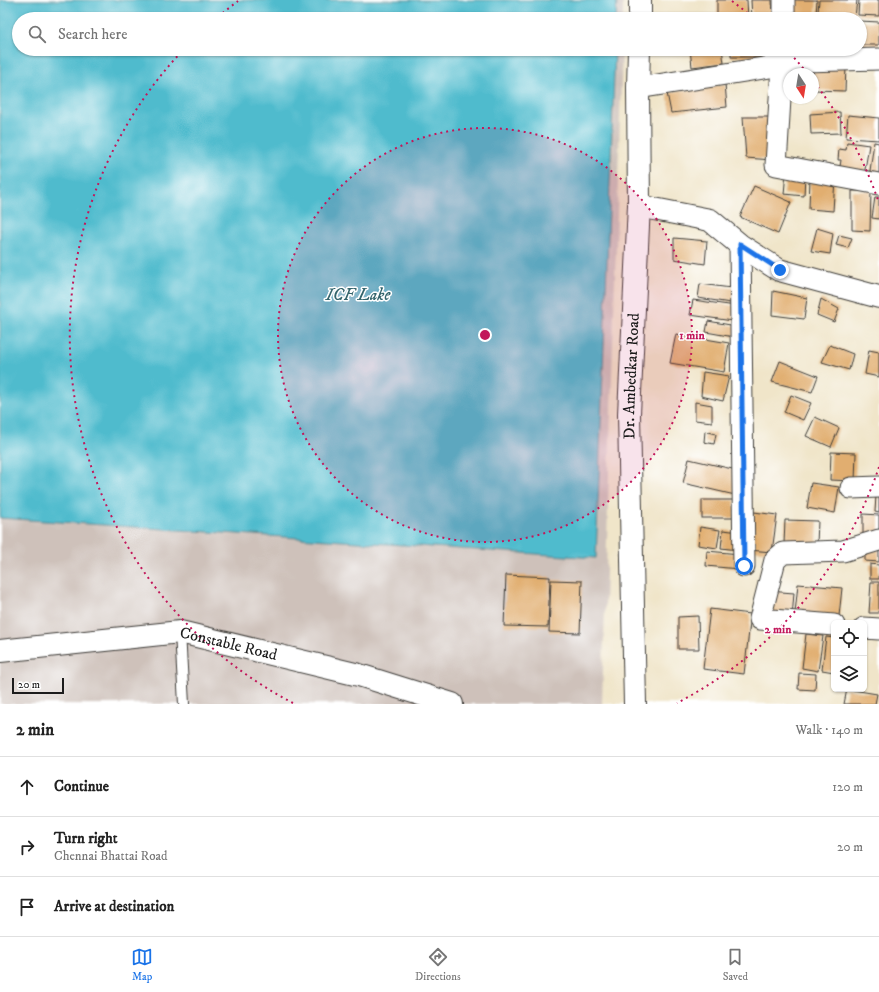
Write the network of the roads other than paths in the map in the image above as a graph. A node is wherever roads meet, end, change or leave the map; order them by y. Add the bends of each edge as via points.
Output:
1 (640, 0) edge
2 (784, 0) edge
3 (640, 12) edge
4 (784, 12) edge
5 (639, 56) edge
6 (782, 57) edge
7 (879, 59) edge
8 (638, 88) junction
9 (879, 184) edge
10 (639, 205) junction
11 (740, 244) junction
12 (879, 297) edge
13 (879, 486) edge
14 (851, 488) dead end
15 (879, 540) edge
16 (744, 566) dead end
17 (831, 625) edge
18 (867, 628) edge
19 (879, 629) edge
20 (180, 632) junction
21 (0, 651) edge
22 (184, 704) edge
23 (452, 704) edge
24 (635, 704) edge

1 - 3 street
2 - 4 street
5 - 8 street, Dr. Ambedkar Road
6 - 7 street via 804,60
6 - 8 street
6 - 9 street via 776,165
8 - 10 street, Dr. Ambedkar Road
10 - 11 street via 710,220
10 - 24 street, Dr. Ambedkar Road via 629,414
11 - 12 street via 780,270
11 - 16 street
13 - 14 street
15 - 17 street via 843,551 783,553 775,560 760,619
18 - 19 street
20 - 21 street, Constable Road
20 - 22 lane
20 - 23 street, Constable Road via 359,675

